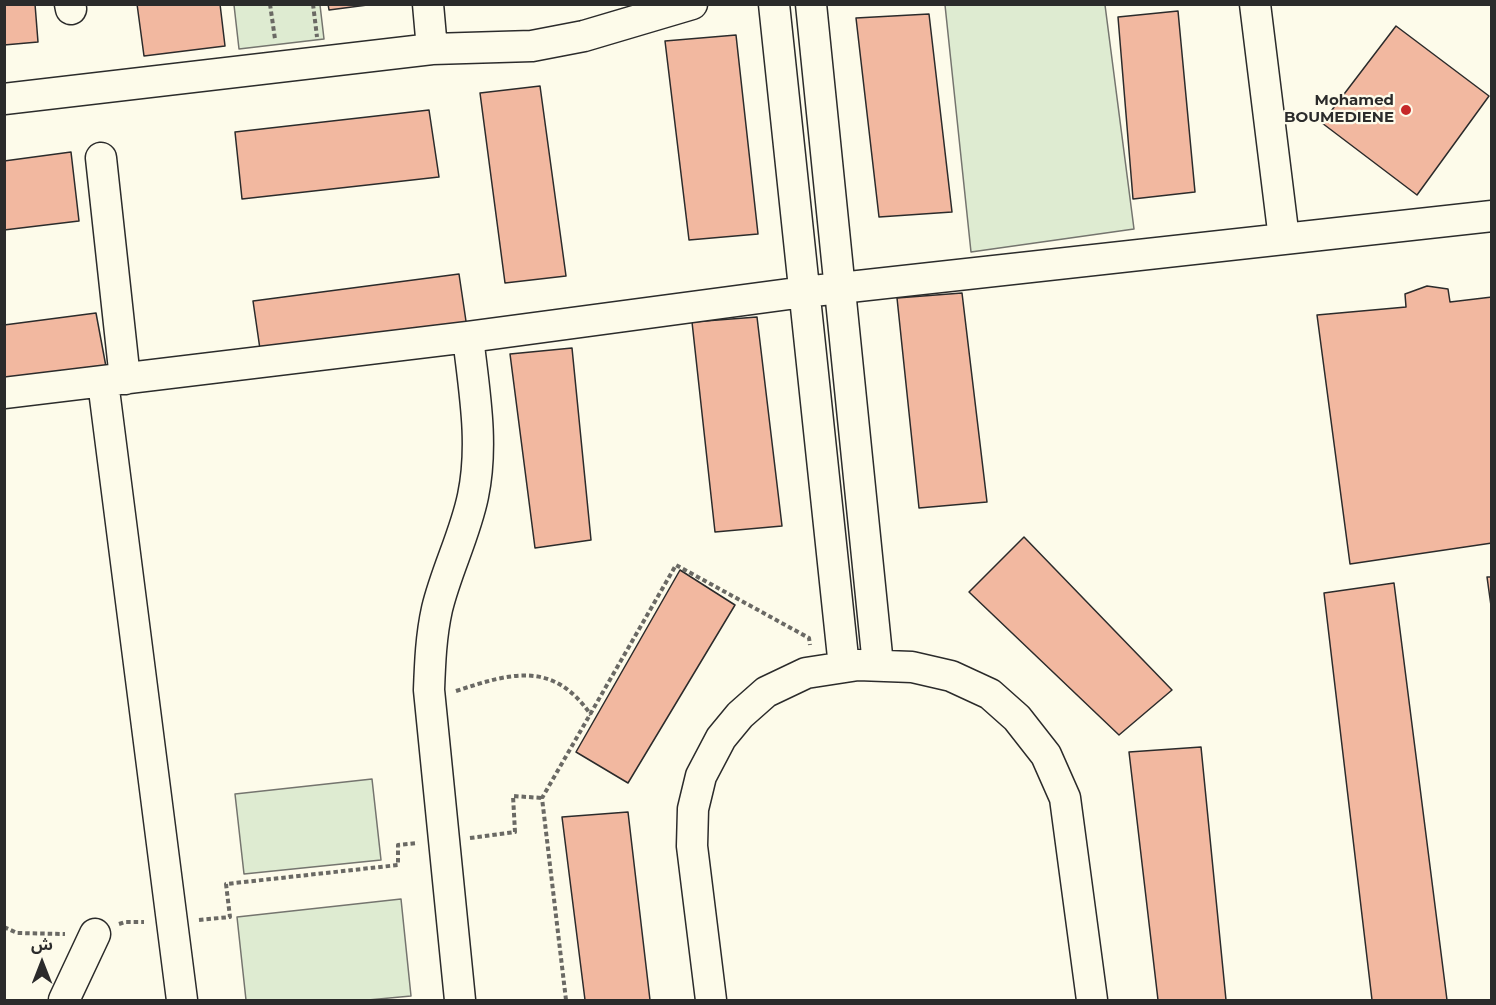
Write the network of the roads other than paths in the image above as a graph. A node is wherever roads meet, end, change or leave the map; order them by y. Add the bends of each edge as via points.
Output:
1 (428, 4) edge
2 (692, 4) edge
3 (774, 4) edge
4 (811, 4) edge
5 (1255, 4) edge
6 (432, 49) junction
7 (4, 99) edge
8 (101, 158) dead end
9 (1491, 216) edge
10 (1284, 239) junction
11 (840, 288) junction
12 (804, 292) junction
13 (468, 337) junction
14 (114, 381) junction
15 (4, 393) edge
16 (878, 665) junction
17 (844, 667) junction
18 (95, 934) road end
19 (64, 1000) edge
20 (182, 1000) edge
21 (460, 1000) edge
22 (711, 1000) edge
23 (1092, 1000) edge

1 - 6 street
2 - 6 street via 584,36 532,46
3 - 12 street
4 - 11 street
5 - 10 street
6 - 7 street
8 - 14 street
9 - 10 street
10 - 11 street
11 - 12 street
11 - 16 street
12 - 13 street
12 - 17 street
13 - 14 street
13 - 21 street via 478,419 478,461 472,497 437,608 430,653 430,700
14 - 15 street
14 - 20 street
16 - 17 street
16 - 23 street via 912,667 951,676 990,694 1017,718 1046,755 1065,798
17 - 22 street via 806,673 766,692 721,738 701,776 693,809 692,846
18 - 19 street

